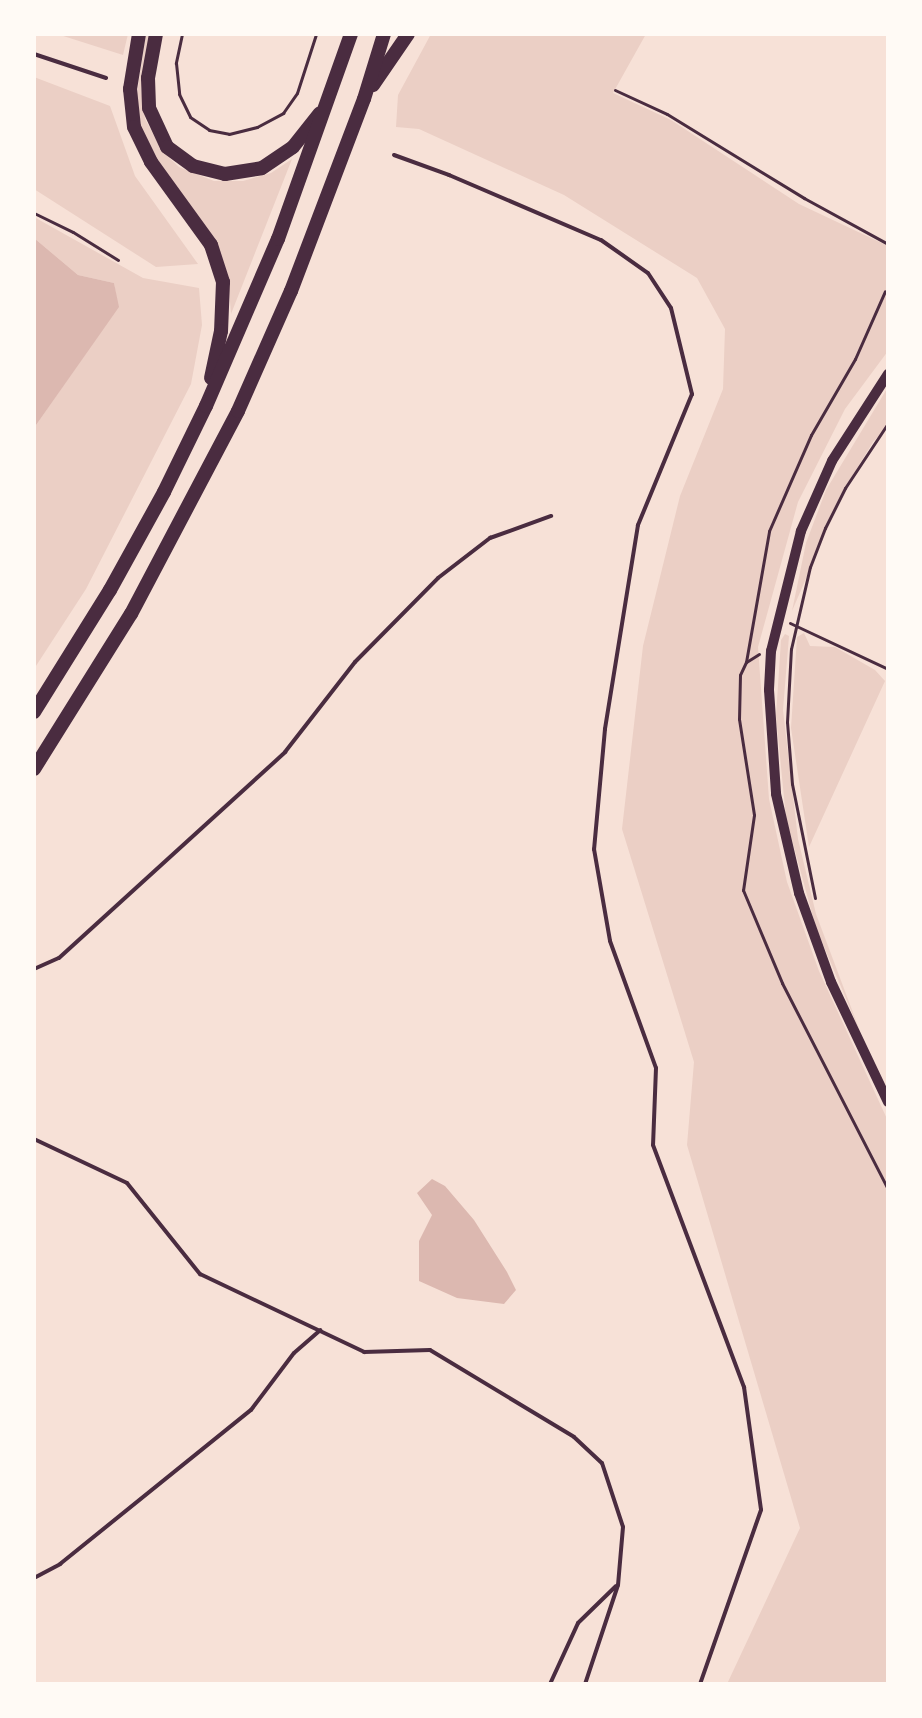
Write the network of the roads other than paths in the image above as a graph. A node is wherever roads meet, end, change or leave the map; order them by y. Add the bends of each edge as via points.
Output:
1 (139, 34) edge
2 (156, 34) edge
3 (351, 34) edge
4 (384, 34) edge
5 (408, 34) edge
6 (34, 54) edge
7 (106, 78) dead end
8 (364, 99) junction
9 (328, 103) junction
10 (394, 155) dead end
11 (888, 374) edge
12 (206, 406) junction
13 (551, 516) dead end
14 (34, 712) edge
15 (34, 769) edge
16 (34, 969) edge
17 (888, 1102) edge
18 (34, 1139) edge
19 (320, 1330) junction
20 (34, 1578) edge
21 (618, 1585) junction
22 (550, 1684) edge
23 (585, 1684) edge
24 (700, 1684) edge

1 - 12 highway via 130,89 134,127 151,162 211,245 223,282 221,331
2 - 9 highway via 147,90 151,118 167,147 199,169 234,174 262,168 293,147
3 - 9 highway
4 - 8 highway
5 - 8 highway
6 - 7 lane
8 - 15 highway via 291,291 238,411 131,614
9 - 12 highway via 278,239
10 - 24 lane via 601,240 648,273 671,308 692,394 638,525 605,729 594,849 610,941 656,1068 653,1145 744,1387 761,1510
11 - 17 street via 832,461 801,531 771,651 769,690 776,794 799,893 831,982
12 - 14 highway via 110,590
13 - 16 lane via 490,538 438,578 355,662 285,752 59,958
18 - 19 lane via 127,1183 200,1274
19 - 20 lane via 294,1353 251,1410 60,1564
19 - 21 lane via 364,1352 430,1350 574,1437 602,1463 623,1527
21 - 22 lane via 578,1623
21 - 23 lane

